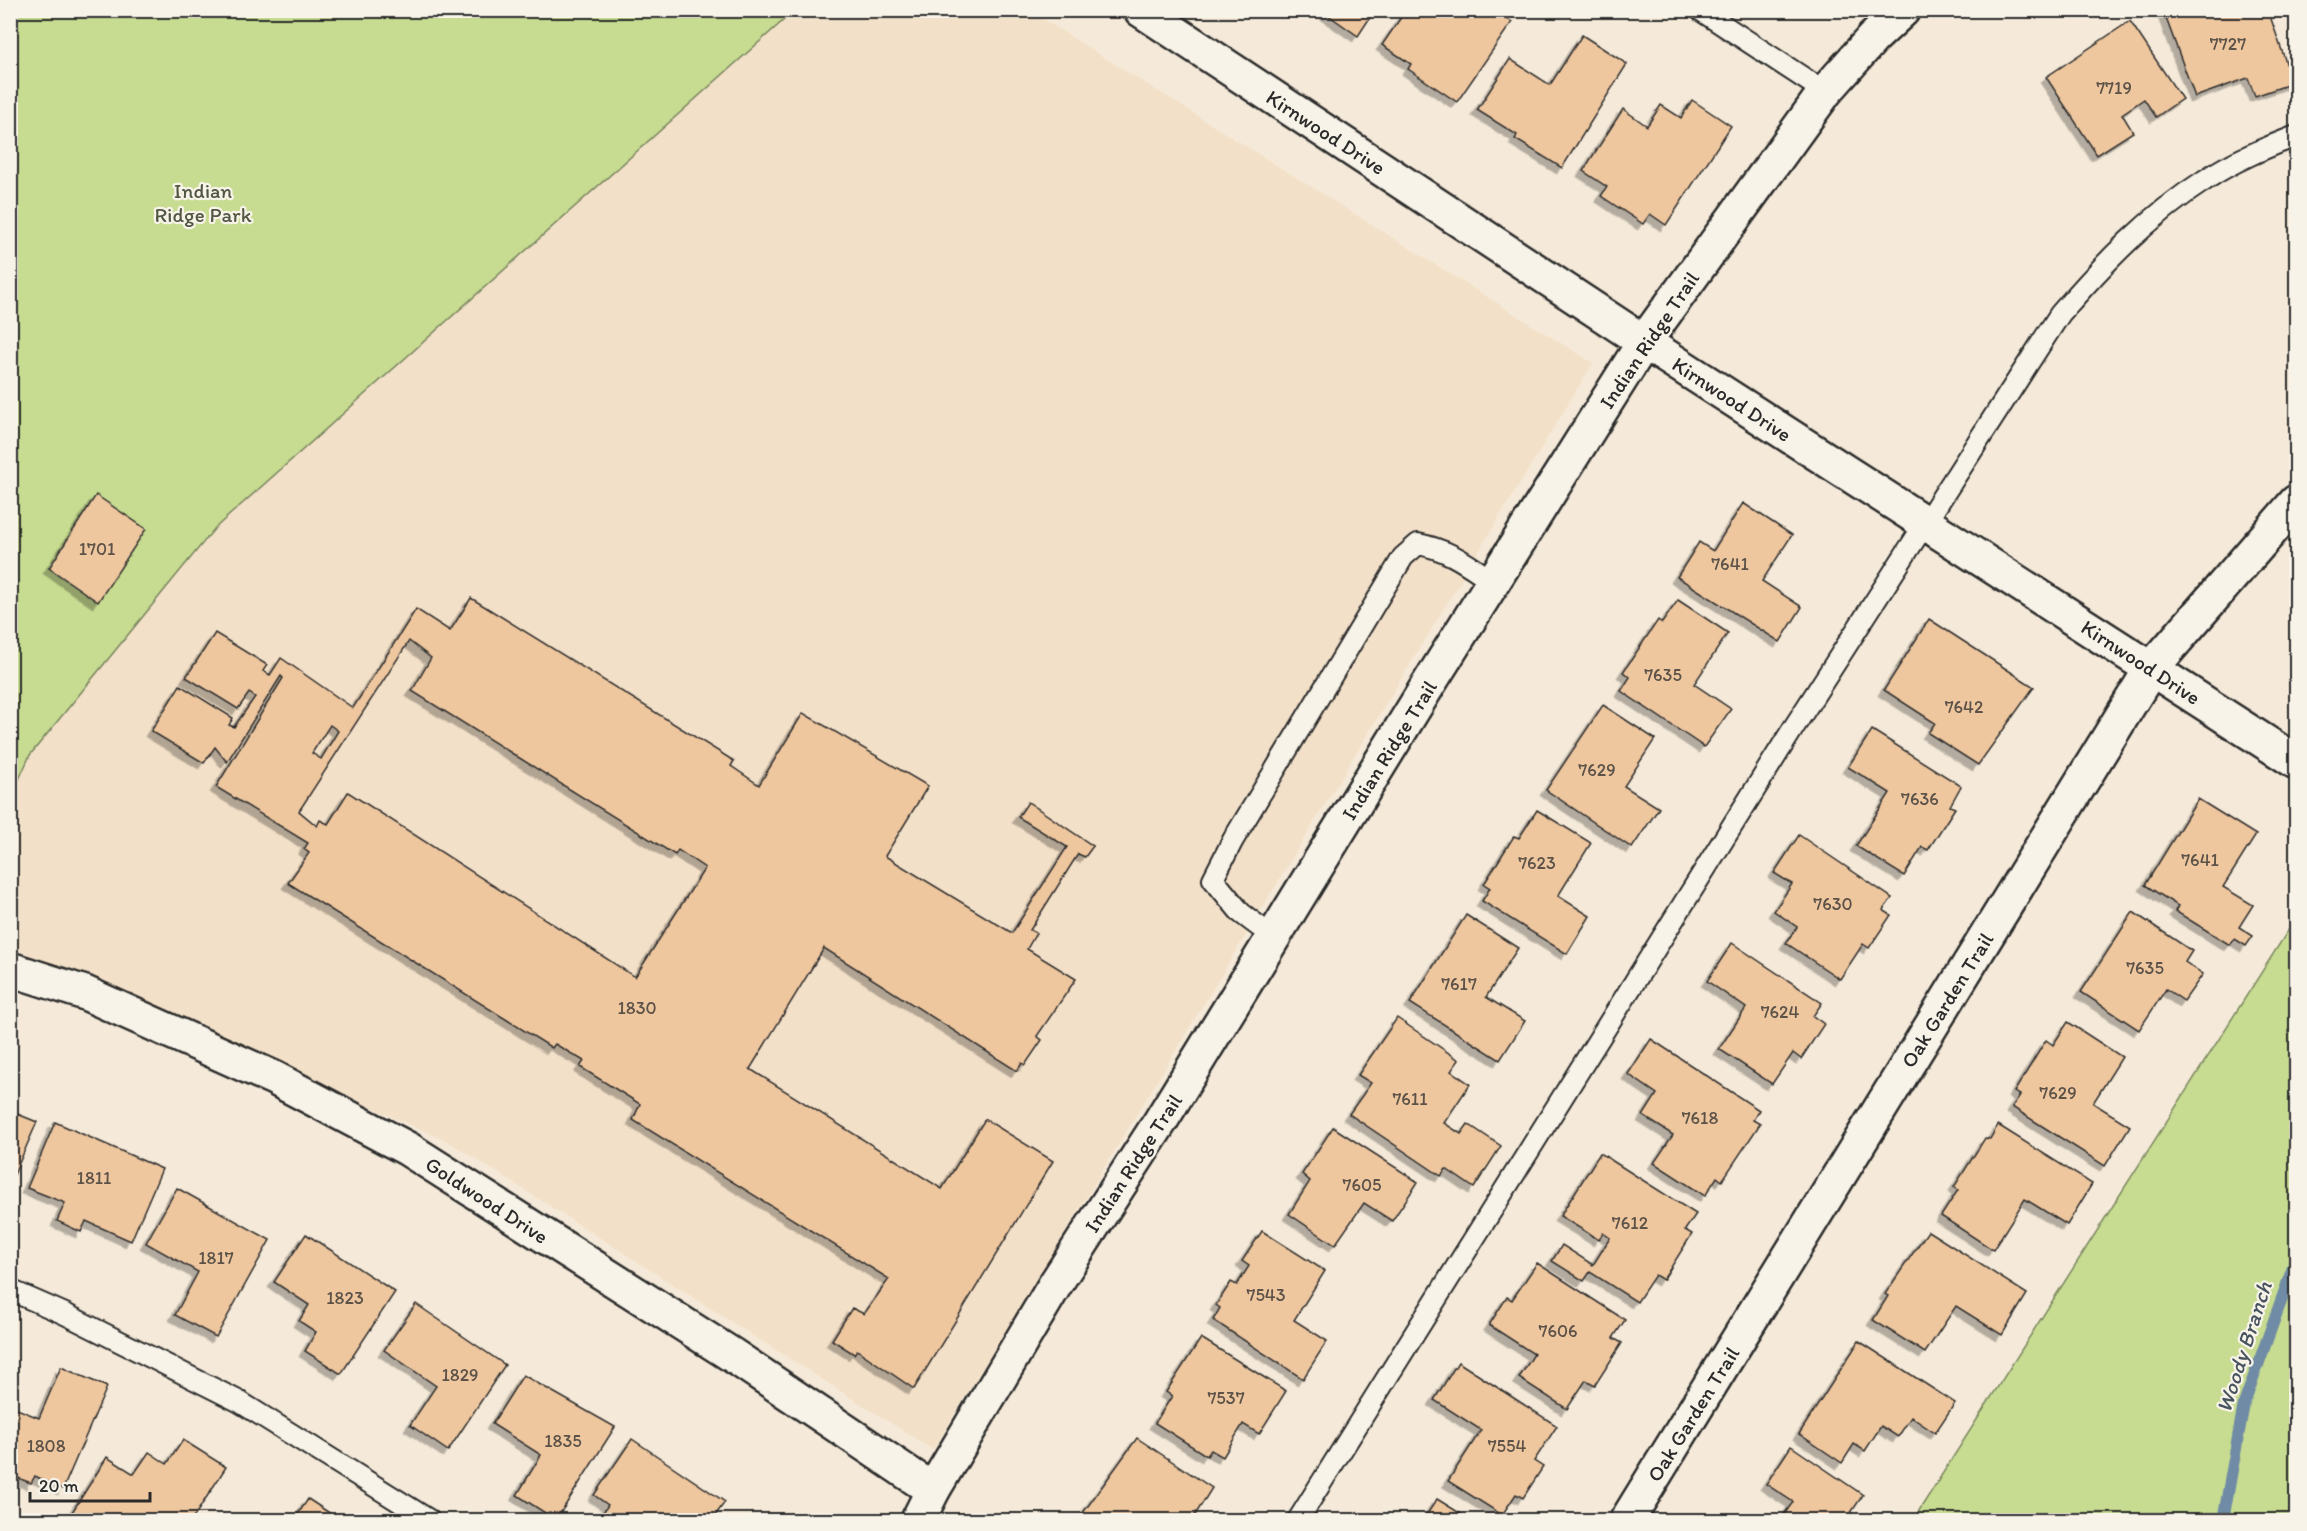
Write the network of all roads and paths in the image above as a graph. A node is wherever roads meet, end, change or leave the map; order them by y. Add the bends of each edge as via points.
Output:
1 (1141, 10) edge
2 (1700, 10) edge
3 (1903, 10) edge
4 (1825, 92) junction
5 (2296, 136) edge
6 (1644, 342) junction
7 (2296, 502) edge
8 (1926, 524) junction
9 (1494, 582) junction
10 (2151, 669) junction
11 (2296, 762) edge
12 (1274, 937) junction
13 (10, 969) edge
14 (10, 1290) edge
15 (933, 1490) junction
16 (429, 1521) edge
17 (918, 1521) edge
18 (1298, 1521) edge
19 (1627, 1521) edge

1 - 6 street, Kirnwood Drive
2 - 4 lane
3 - 4 street, Indian Ridge Trail
4 - 6 street, Indian Ridge Trail
5 - 8 lane via 2205,179 2147,224 2098,270 2060,314
6 - 8 street, Kirnwood Drive
6 - 9 street, Indian Ridge Trail
7 - 10 street, Oak Garden Trail
8 - 10 street, Kirnwood Drive
8 - 18 lane via 1794,727
9 - 12 street, Indian Ridge Trail
9 - 12 lane via 1440,548 1418,543 1403,557 1213,879 1241,913
10 - 11 street, Kirnwood Drive
10 - 19 street, Oak Garden Trail
12 - 15 street, Indian Ridge Trail via 1056,1283
13 - 15 street, Goldwood Drive via 85,993 264,1073 408,1149 732,1355
14 - 16 lane via 240,1402
15 - 17 street, Indian Ridge Trail

